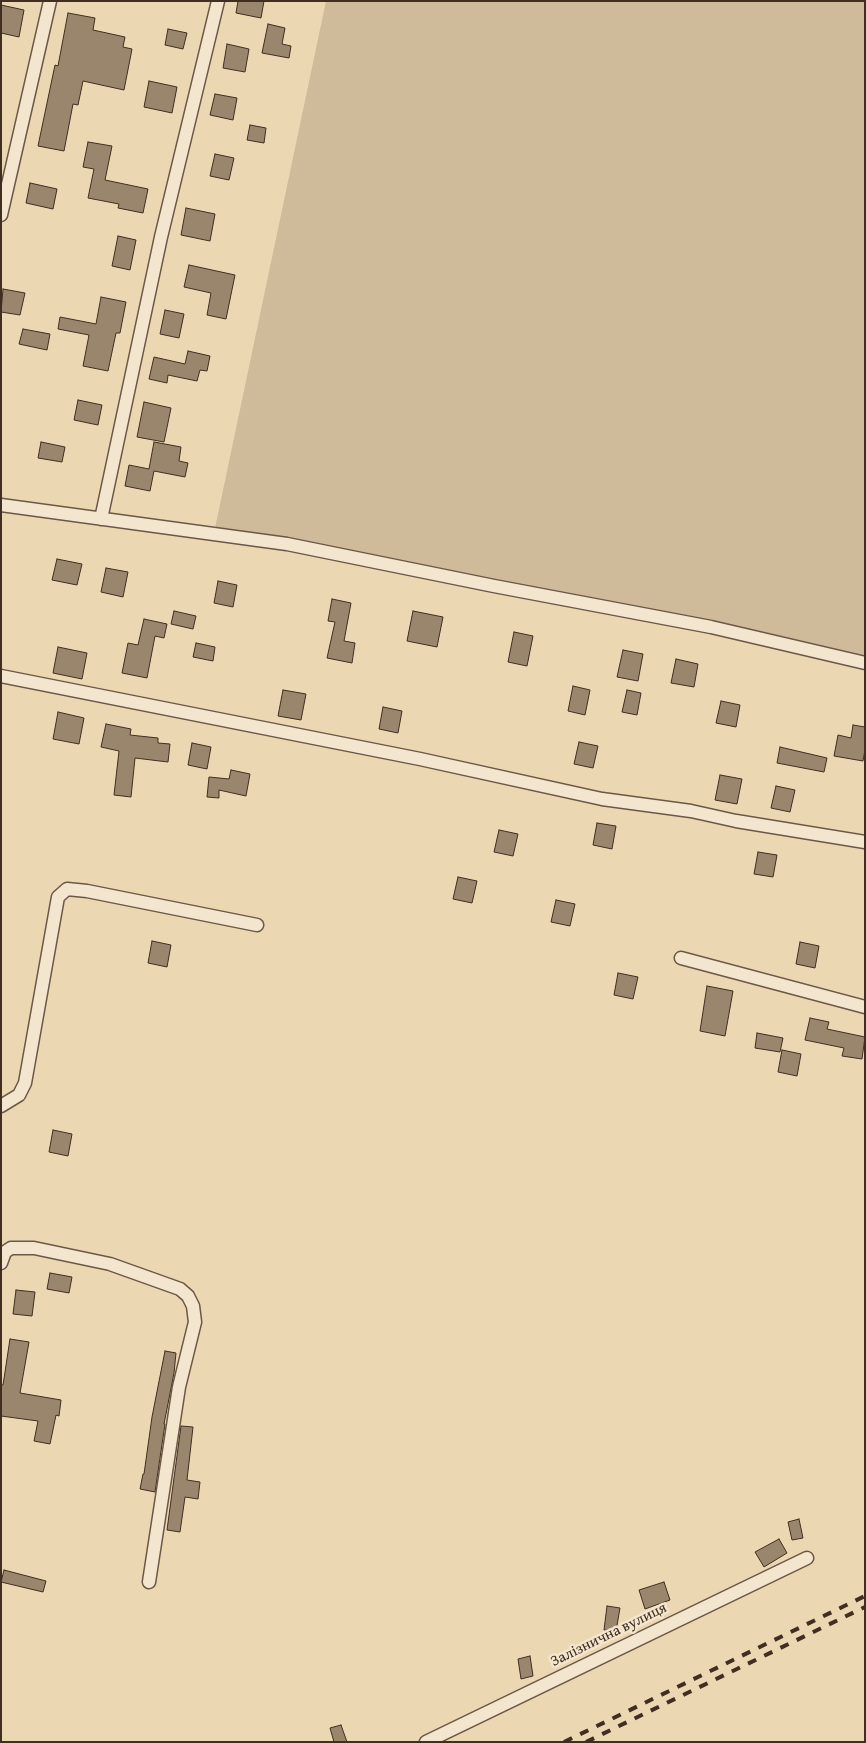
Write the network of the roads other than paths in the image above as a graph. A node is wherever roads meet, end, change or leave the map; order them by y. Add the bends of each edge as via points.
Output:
1 (50, 1) edge
2 (218, 1) edge
3 (1, 215) edge
4 (1, 505) edge
5 (102, 518) junction
6 (865, 663) edge
7 (1, 676) edge
8 (865, 842) edge
9 (257, 925) dead end
10 (681, 958) dead end
11 (865, 1007) edge
12 (1, 1106) edge
13 (3, 1254) edge
14 (807, 1558) dead end
15 (150, 1582) dead end
16 (426, 1742) edge

1 - 3 street
2 - 5 street via 161,237
4 - 5 street
5 - 6 street via 286,544 711,627
7 - 8 street via 420,759 602,799 691,811
9 - 12 street via 67,889 58,897 25,1083 19,1095
10 - 11 street
13 - 15 street via 11,1248 34,1248 110,1264 180,1290 193,1306 195,1322 179,1387
14 - 16 street, Залізнична вулиця

